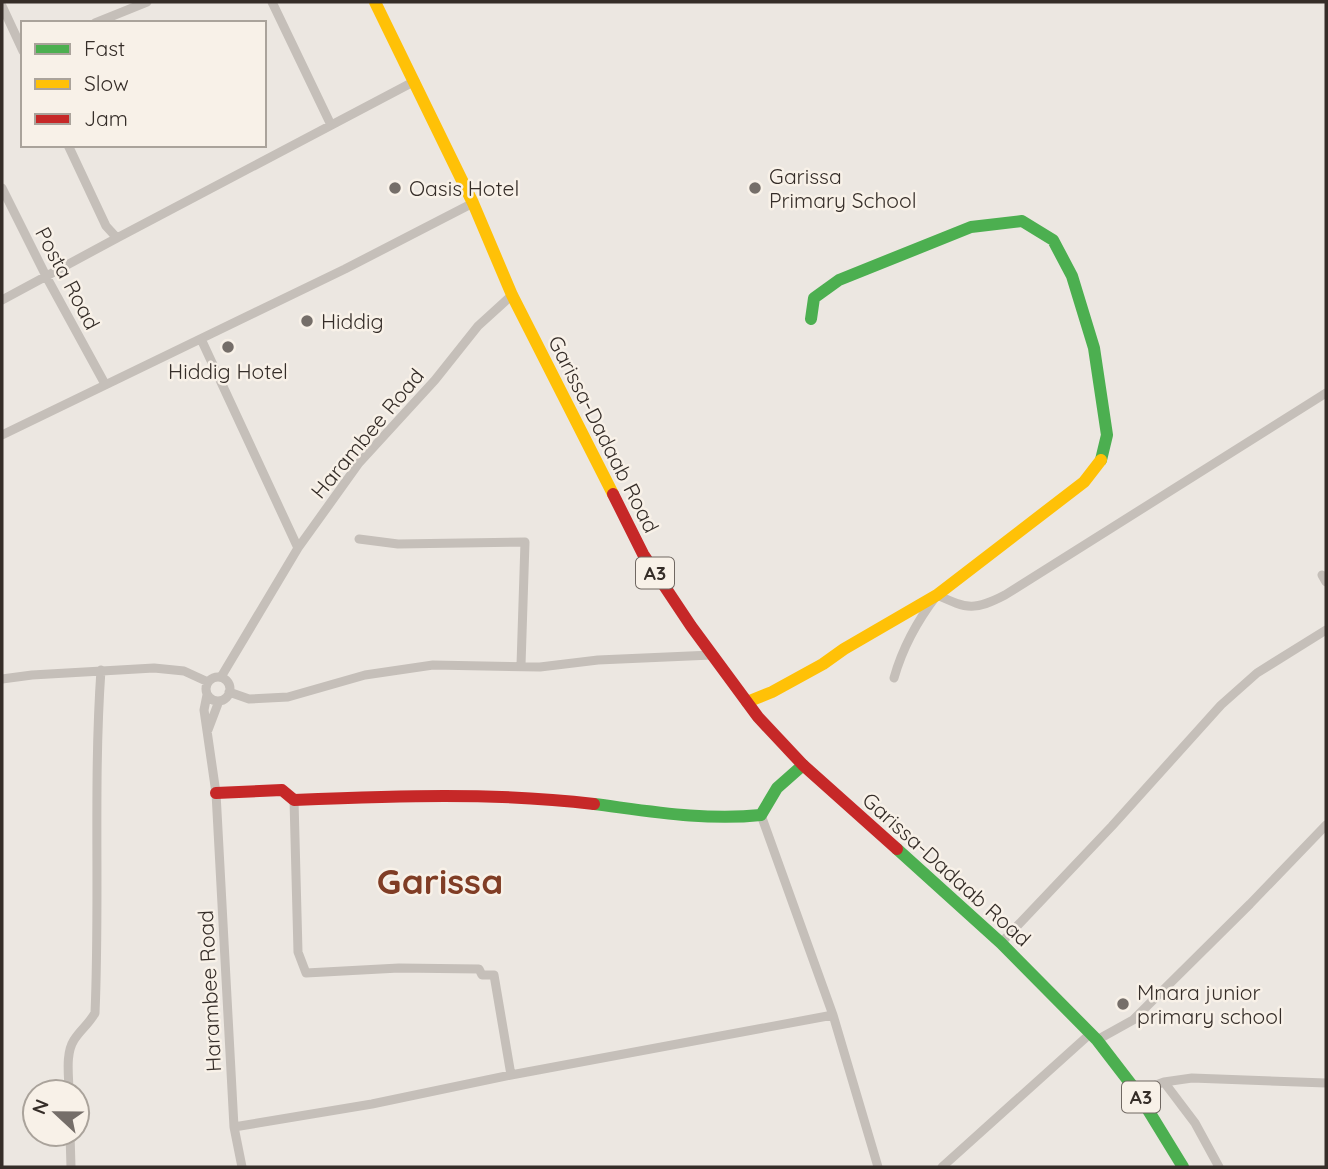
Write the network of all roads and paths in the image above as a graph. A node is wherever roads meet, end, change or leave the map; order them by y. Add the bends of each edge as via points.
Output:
1 (147, 2) edge
2 (272, 2) edge
3 (375, 2) edge
4 (2, 6) edge
5 (100, 21) edge
6 (21, 47) edge
7 (415, 81) junction
8 (331, 125) junction
9 (69, 147) edge
10 (2, 188) edge
11 (473, 203) junction
12 (117, 238) junction
13 (47, 278) junction
14 (512, 295) junction
15 (2, 300) edge
16 (811, 319) dead end
17 (201, 340) junction
18 (105, 384) junction
19 (1326, 393) edge
20 (2, 435) edge
21 (359, 540) dead end
22 (298, 548) junction
23 (937, 595) junction
24 (1326, 630) edge
25 (712, 655) junction
26 (521, 665) junction
27 (101, 670) junction
28 (221, 677) junction
29 (894, 678) dead end
30 (2, 679) edge
31 (208, 682) junction
32 (229, 692) junction
33 (207, 695) junction
34 (219, 701) junction
35 (747, 702) junction
36 (208, 730) junction
37 (803, 765) junction
38 (216, 793) junction
39 (294, 800) junction
40 (761, 815) junction
41 (1326, 825) edge
42 (1001, 943) junction
43 (833, 1015) junction
44 (1094, 1036) junction
45 (511, 1075) junction
46 (69, 1078) edge
47 (1325, 1081) edge
48 (1164, 1082) junction
49 (1138, 1092) junction
50 (234, 1127) junction
51 (71, 1148) edge
52 (71, 1167) edge
53 (242, 1167) edge
54 (878, 1167) edge
55 (942, 1167) edge
56 (1183, 1167) edge
57 (1219, 1167) edge

1 - 5 street
2 - 8 street
3 - 7 main road, Garissa-Dadaab Road / A3
4 - 6 street
7 - 8 street
7 - 11 main road, Garissa-Dadaab Road / A3
8 - 12 street
9 - 12 street via 106,226
10 - 13 street, Posta Road
11 - 14 main road, Garissa-Dadaab Road / A3
11 - 17 street
12 - 13 street
13 - 15 street
13 - 18 street, Posta Road
14 - 22 street, Harambee Road via 478,326 359,463
14 - 25 main road, Garissa-Dadaab Road / A3 via 643,554
16 - 23 main road via 814,298 839,280 971,227 1022,221 1053,240 1072,276 1094,348 1107,435 1101,462 1084,482
17 - 18 street
17 - 22 street
18 - 20 street
19 - 23 street via 982,607 961,606
21 - 26 street via 398,544 525,542
22 - 28 street, Harambee Road
23 - 29 street via 911,633
23 - 35 main road via 823,664
24 - 42 street via 1257,673 1221,705
25 - 26 street
25 - 35 main road, Garissa-Dadaab Road / A3
26 - 32 street via 433,665 365,675 288,697 249,699
27 - 30 street
27 - 31 street via 184,671
27 - 46 street via 95,1013 72,1043
28 - 31 street
28 - 32 street
31 - 33 street
32 - 34 street
33 - 34 street
33 - 36 street, Harambee Road
34 - 36 street, Harambee Road
35 - 37 main road, Garissa-Dadaab Road / A3
36 - 38 street, Harambee Road
37 - 40 main road via 777,788
37 - 42 main road, Garissa-Dadaab Road / A3
38 - 39 main road via 282,790
38 - 50 street, Harambee Road
39 - 40 main road via 536,797 686,814
39 - 45 street via 298,953 306,973 398,968 479,970 482,975 494,975
40 - 43 street
41 - 44 street via 1133,1020
42 - 44 main road, Garissa-Dadaab Road / A3
43 - 45 street
43 - 54 street
44 - 49 main road, A3
44 - 55 street
45 - 50 street
47 - 48 street via 1192,1077
48 - 49 street
48 - 57 street via 1195,1123
49 - 56 main road, A3
50 - 53 street, Harambee Road
51 - 52 street

